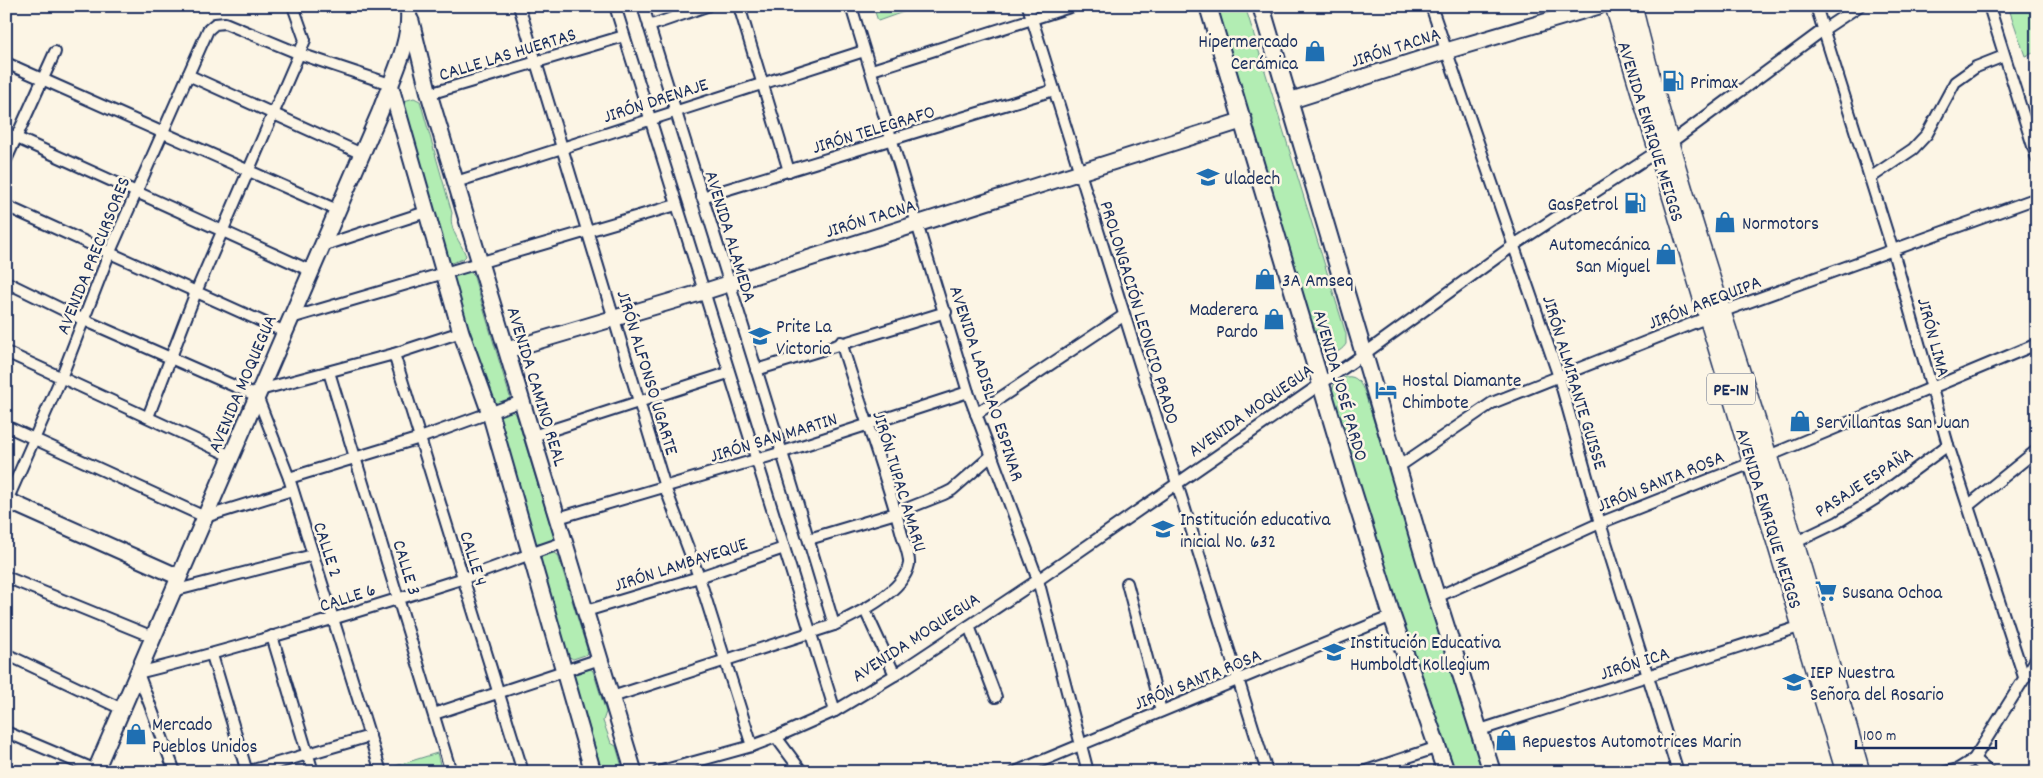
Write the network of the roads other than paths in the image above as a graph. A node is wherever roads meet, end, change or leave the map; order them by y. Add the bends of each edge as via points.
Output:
1 (293, 6) edge
2 (519, 6) edge
3 (615, 6) edge
4 (643, 6) edge
5 (707, 6) edge
6 (738, 6) edge
7 (851, 6) edge
8 (1028, 6) edge
9 (1073, 6) edge
10 (1208, 6) edge
11 (1261, 6) edge
12 (1431, 6) edge
13 (1599, 6) edge
14 (1615, 6) edge
15 (1632, 6) edge
16 (1816, 6) edge
17 (1860, 6) edge
18 (1989, 6) edge
19 (408, 8) edge
20 (1032, 20) junction
21 (649, 26) junction
22 (1823, 30) junction
23 (624, 36) junction
24 (864, 51) junction
25 (1446, 51) junction
26 (55, 52) dead end
27 (300, 54) junction
28 (2004, 56) junction
29 (6, 63) edge
30 (535, 63) junction
31 (872, 70) junction
32 (188, 75) junction
33 (42, 80) junction
34 (390, 84) junction
35 (762, 84) junction
36 (1054, 90) junction
37 (429, 94) junction
38 (1289, 101) junction
39 (675, 110) junction
40 (274, 113) junction
41 (649, 120) junction
42 (1244, 120) junction
43 (162, 131) junction
44 (6, 133) edge
45 (17, 138) junction
46 (893, 141) junction
47 (562, 147) junction
48 (1664, 147) junction
49 (362, 154) junction
50 (6, 160) edge
51 (2037, 160) edge
52 (249, 171) junction
53 (789, 171) junction
54 (1080, 173) junction
55 (1870, 178) junction
56 (456, 182) junction
57 (137, 192) junction
58 (702, 197) junction
59 (2037, 198) edge
60 (676, 205) junction
61 (6, 206) edge
62 (337, 210) junction
63 (426, 212) junction
64 (918, 223) junction
65 (223, 230) junction
66 (587, 230) junction
67 (1514, 245) junction
68 (322, 246) junction
69 (1892, 248) junction
70 (109, 254) junction
71 (480, 263) junction
72 (311, 271) junction
73 (444, 272) junction
74 (6, 282) edge
75 (728, 282) junction
76 (196, 292) junction
77 (702, 292) junction
78 (946, 312) junction
79 (1714, 315) junction
80 (1123, 316) junction
81 (614, 317) junction
82 (291, 318) junction
83 (84, 320) junction
84 (285, 332) junction
85 (461, 332) junction
86 (841, 342) junction
87 (2037, 344) edge
88 (507, 350) junction
89 (6, 352) edge
90 (394, 354) junction
91 (1364, 354) junction
92 (172, 358) junction
93 (756, 370) junction
94 (330, 372) junction
95 (728, 373) junction
96 (1559, 377) junction
97 (61, 378) junction
98 (1321, 384) junction
99 (1931, 388) junction
100 (968, 392) junction
101 (259, 393) junction
102 (522, 401) junction
103 (640, 401) junction
104 (490, 413) junction
105 (976, 414) junction
106 (148, 417) junction
107 (866, 424) junction
108 (6, 426) edge
109 (533, 436) junction
110 (34, 438) junction
111 (420, 438) junction
112 (1948, 445) junction
113 (2037, 450) edge
114 (783, 452) junction
115 (232, 456) junction
116 (356, 456) junction
117 (991, 456) junction
118 (757, 459) junction
119 (1761, 459) junction
120 (1398, 467) junction
121 (289, 478) junction
122 (1177, 484) junction
123 (665, 487) junction
124 (292, 490) junction
125 (7, 501) edge
126 (1969, 505) junction
127 (896, 513) junction
128 (205, 517) junction
129 (558, 518) junction
130 (1600, 523) junction
131 (809, 539) junction
132 (565, 542) junction
133 (1794, 543) junction
134 (784, 548) junction
135 (530, 554) junction
136 (313, 555) junction
137 (6, 577) edge
138 (699, 577) junction
139 (463, 579) junction
140 (1038, 580) junction
141 (1127, 583) dead end
142 (176, 584) junction
143 (399, 597) junction
144 (1437, 597) junction
145 (865, 610) junction
146 (586, 611) junction
147 (1392, 616) junction
148 (334, 620) junction
149 (834, 625) junction
150 (969, 626) junction
151 (1802, 626) junction
152 (811, 633) junction
153 (272, 636) junction
154 (153, 637) junction
155 (6, 654) edge
156 (212, 655) junction
157 (2037, 658) edge
158 (600, 659) junction
159 (727, 661) junction
160 (564, 672) junction
161 (138, 673) junction
162 (895, 675) junction
163 (1647, 677) junction
164 (2024, 677) junction
165 (1238, 680) junction
166 (499, 692) junction
167 (612, 697) junction
168 (996, 697) dead end
169 (122, 709) junction
170 (835, 711) junction
171 (1161, 711) junction
172 (434, 714) junction
173 (1477, 731) junction
174 (6, 732) edge
175 (370, 736) junction
176 (776, 737) junction
177 (1080, 744) junction
178 (752, 746) junction
179 (1438, 747) junction
180 (308, 753) junction
181 (1974, 759) junction
182 (95, 771) edge
183 (175, 772) edge
184 (247, 772) edge
185 (313, 772) edge
186 (382, 772) edge
187 (451, 772) edge
188 (523, 772) edge
189 (593, 772) edge
190 (634, 772) edge
191 (658, 772) edge
192 (802, 772) edge
193 (1014, 772) edge
194 (1088, 772) edge
195 (1267, 772) edge
196 (1363, 772) edge
197 (1446, 772) edge
198 (1492, 772) edge
199 (1678, 772) edge
200 (1846, 772) edge
201 (1860, 772) edge
202 (1945, 772) edge
203 (1989, 772) edge

1 - 27 street via 305,40
2 - 30 street, JIRÓN ALFONSO UGARTE
3 - 23 street
4 - 21 street, AVENIDA ALAMEDA
5 - 21 street
6 - 35 street
7 - 24 street, AVENIDA LADISLAO ESPINAR
8 - 20 street, PROLONGACIÓN LEONCIO PRADO
9 - 20 street
10 - 42 main road, AVENIDA JOSÉ PARDO
11 - 38 main road, AVENIDA JOSÉ PARDO
12 - 25 street, JIRÓN ALMIRANTE GUISSE
13 - 25 street, JIRÓN TACNA
14 - 48 highway, AVENIDA ENRIQUE MEIGGS / PE-1N
15 - 48 highway, AVENIDA ENRIQUE MEIGGS / PE-1N
16 - 22 street, JIRÓN LIMA
17 - 22 street, AVENIDA MOQUEGUA
18 - 28 street
19 - 34 street, AVENIDA MOQUEGUA via 403,49
19 - 37 street, AVENIDA CAMINO REAL
20 - 31 street
20 - 36 street, PROLONGACIÓN LEONCIO PRADO
21 - 39 street, AVENIDA ALAMEDA
22 - 48 street, AVENIDA MOQUEGUA
22 - 55 street, JIRÓN LIMA
23 - 30 street, CALLE LAS HUERTAS
23 - 41 street
24 - 31 street, AVENIDA LADISLAO ESPINAR
24 - 35 street, JIRÓN DRENAJE
25 - 38 street, JIRÓN TACNA
25 - 67 street, JIRÓN ALMIRANTE GUISSE
26 - 33 street
27 - 32 street, AVENIDA PRECURSORES via 225,24 215,24 208,30
27 - 34 street
27 - 40 street
28 - 51 street
28 - 55 street via 1976,67 1955,82 1927,134 1913,149
29 - 33 street
30 - 37 street, CALLE LAS HUERTAS
30 - 47 street, JIRÓN ALFONSO UGARTE
31 - 46 street, AVENIDA LADISLAO ESPINAR
32 - 40 street
32 - 43 street, AVENIDA PRECURSORES
33 - 43 street
33 - 45 street
34 - 49 street, AVENIDA MOQUEGUA
34 - 63 street
35 - 39 street, JIRÓN DRENAJE
35 - 53 street
36 - 46 street, JIRÓN TELEGRAFO
36 - 54 street, PROLONGACIÓN LEONCIO PRADO
37 - 56 street, AVENIDA CAMINO REAL
38 - 91 main road, AVENIDA JOSÉ PARDO
39 - 41 street, JIRÓN DRENAJE
39 - 58 street, AVENIDA ALAMEDA
40 - 49 street
40 - 52 street
41 - 47 street, JIRÓN DRENAJE
41 - 60 street
42 - 54 street, JIRÓN TACNA
42 - 98 main road, AVENIDA JOSÉ PARDO
43 - 52 street
43 - 57 street, AVENIDA PRECURSORES
44 - 45 street
45 - 50 street
45 - 57 street
46 - 53 street, JIRÓN TELEGRAFO
46 - 64 street, AVENIDA LADISLAO ESPINAR
47 - 56 street, JIRÓN DRENAJE
47 - 66 street, JIRÓN ALFONSO UGARTE
48 - 67 street, AVENIDA MOQUEGUA
48 - 79 highway, AVENIDA ENRIQUE MEIGGS / PE-1N
49 - 62 street, AVENIDA MOQUEGUA
52 - 62 street
52 - 65 street
53 - 58 street, JIRÓN TELEGRAFO
54 - 64 street, JIRÓN TACNA
54 - 80 street, PROLONGACIÓN LEONCIO PRADO
55 - 69 street, JIRÓN LIMA
56 - 71 street, AVENIDA CAMINO REAL
57 - 65 street
57 - 70 street, AVENIDA PRECURSORES
58 - 75 street, AVENIDA ALAMEDA
59 - 69 street, JIRÓN AREQUIPA
60 - 66 street
60 - 77 street
61 - 70 street
62 - 68 street, AVENIDA MOQUEGUA
63 - 68 street
63 - 73 street
64 - 75 street, JIRÓN TACNA
64 - 78 street, AVENIDA LADISLAO ESPINAR
65 - 72 street
65 - 76 street
66 - 71 street
66 - 81 street, JIRÓN ALFONSO UGARTE
67 - 91 street, AVENIDA MOQUEGUA
67 - 96 street, JIRÓN ALMIRANTE GUISSE
68 - 72 street, AVENIDA MOQUEGUA
69 - 79 street, JIRÓN AREQUIPA
69 - 99 street, JIRÓN LIMA
70 - 76 street
70 - 83 street, AVENIDA PRECURSORES
71 - 73 street
71 - 88 street, AVENIDA CAMINO REAL
72 - 82 street, AVENIDA MOQUEGUA
73 - 82 street
73 - 85 street
74 - 83 street
75 - 77 street, JIRÓN TACNA
75 - 93 street, AVENIDA ALAMEDA
76 - 84 street
76 - 92 street
77 - 81 street, JIRÓN TACNA
77 - 95 street
78 - 86 street
78 - 100 street, AVENIDA LADISLAO ESPINAR
79 - 96 street, JIRÓN AREQUIPA
79 - 119 highway, AVENIDA ENRIQUE MEIGGS / PE-1N
80 - 105 street
80 - 122 street, PROLONGACIÓN LEONCIO PRADO
81 - 88 street, JIRÓN TACNA
81 - 103 street, JIRÓN ALFONSO UGARTE
82 - 84 street, AVENIDA MOQUEGUA
83 - 92 street
83 - 97 street, AVENIDA PRECURSORES
84 - 101 street, AVENIDA MOQUEGUA
85 - 90 street
85 - 104 street
86 - 93 street
86 - 107 street, JIRÓN TUPAC AMARU
87 - 99 street, JIRÓN SANTA ROSA
88 - 102 street, AVENIDA CAMINO REAL
89 - 97 street
90 - 94 street
90 - 111 street, CALLE 4
91 - 98 street, AVENIDA MOQUEGUA
91 - 120 main road, AVENIDA JOSÉ PARDO
92 - 101 street
92 - 106 street
93 - 114 street, AVENIDA ALAMEDA
94 - 101 street
94 - 116 street, CALLE 3
95 - 103 street
95 - 118 street
96 - 120 street, JIRÓN AREQUIPA via 1492,403
96 - 130 street, JIRÓN ALMIRANTE GUISSE
97 - 106 street
97 - 110 street, AVENIDA PRECURSORES
98 - 122 street, AVENIDA MOQUEGUA
98 - 147 main road, AVENIDA JOSÉ PARDO
99 - 112 street, JIRÓN LIMA
99 - 119 street, JIRÓN SANTA ROSA
100 - 105 street, AVENIDA LADISLAO ESPINAR
100 - 107 street, JIRÓN SAN MARTIN
101 - 115 street, AVENIDA MOQUEGUA
101 - 121 street, CALLE 2
102 - 104 street
102 - 109 street, AVENIDA CAMINO REAL
103 - 109 street
103 - 123 street, JIRÓN ALFONSO UGARTE
104 - 111 street
104 - 135 street
105 - 117 street, AVENIDA LADISLAO ESPINAR
106 - 115 street
107 - 114 street, JIRÓN SAN MARTIN
107 - 127 street, JIRÓN TUPAC AMARU
108 - 110 street
109 - 129 street, AVENIDA CAMINO REAL
110 - 125 street, AVENIDA PRECURSORES
110 - 128 street
111 - 116 street
111 - 139 street, CALLE 4
112 - 126 street, JIRÓN LIMA
112 - 133 street, PASAJE ESPAÑA via 1875,499 1838,522
113 - 126 street
114 - 118 street, JIRÓN SAN MARTIN
114 - 131 street, AVENIDA ALAMEDA
115 - 128 street, AVENIDA MOQUEGUA
116 - 121 street
116 - 143 street, CALLE 3
117 - 127 street via 952,490
117 - 140 street, AVENIDA LADISLAO ESPINAR
118 - 123 street, JIRÓN SAN MARTIN
118 - 134 street
119 - 130 street, JIRÓN SANTA ROSA
119 - 133 highway, AVENIDA ENRIQUE MEIGGS / PE-1N
119 - 151 highway, AVENIDA ENRIQUE MEIGGS / PE-1N
120 - 144 main road, AVENIDA JOSÉ PARDO
121 - 124 street, CALLE 2
122 - 140 street, AVENIDA MOQUEGUA
122 - 165 street, PROLONGACIÓN LEONCIO PRADO
123 - 129 street, JIRÓN SAN MARTIN
123 - 138 street, JIRÓN ALFONSO UGARTE
124 - 128 street
124 - 136 street, CALLE 2
125 - 142 street
126 - 164 street, JIRÓN LIMA
127 - 131 street
127 - 145 street, JIRÓN TUPAC AMARU via 909,563 904,577
128 - 142 street, AVENIDA MOQUEGUA
129 - 132 street, AVENIDA CAMINO REAL
130 - 144 street, JIRÓN SANTA ROSA
130 - 163 street, JIRÓN ALMIRANTE GUISSE
131 - 149 street, AVENIDA ALAMEDA
132 - 135 street, CALLE 6
132 - 146 street, AVENIDA CAMINO REAL
133 - 201 highway, AVENIDA ENRIQUE MEIGGS / PE-1N
134 - 138 street, JIRÓN LAMBAYEQUE
134 - 152 street
135 - 139 street, CALLE 6
135 - 160 street
136 - 142 street
136 - 148 street, CALLE 2
137 - 154 street
138 - 146 street, JIRÓN LAMBAYEQUE
138 - 159 street, JIRÓN ALFONSO UGARTE
139 - 143 street, CALLE 6
139 - 166 street, CALLE 4
140 - 150 street, AVENIDA MOQUEGUA
140 - 177 street, AVENIDA LADISLAO ESPINAR
141 - 171 street
142 - 154 street, AVENIDA MOQUEGUA
143 - 148 street, CALLE 6
143 - 172 street, CALLE 3
144 - 173 main road, AVENIDA JOSÉ PARDO
145 - 149 street, JIRÓN TUPAC AMARU
145 - 162 street
146 - 158 street, AVENIDA CAMINO REAL
147 - 165 street, JIRÓN SANTA ROSA
147 - 179 main road, AVENIDA JOSÉ PARDO
148 - 153 street, CALLE 6
148 - 175 street, CALLE 2
149 - 152 street
150 - 162 street, AVENIDA MOQUEGUA
150 - 168 street
151 - 163 street, JIRÓN ICA
151 - 200 highway, AVENIDA ENRIQUE MEIGGS / PE-1N
152 - 159 street
152 - 170 street
153 - 156 street, CALLE 6
153 - 180 street
154 - 161 street, AVENIDA MOQUEGUA
155 - 169 street
156 - 161 street, CALLE 6
156 - 184 street
157 - 164 street
158 - 160 street
158 - 167 street, AVENIDA CAMINO REAL
159 - 167 street
159 - 178 street, JIRÓN ALFONSO UGARTE
160 - 166 street
160 - 189 street
161 - 169 street, AVENIDA MOQUEGUA
161 - 183 street
162 - 170 street, AVENIDA MOQUEGUA
163 - 173 street, JIRÓN ICA
163 - 199 street, JIRÓN ALMIRANTE GUISSE
164 - 181 street
165 - 171 street, JIRÓN SANTA ROSA
165 - 195 street, PROLONGACIÓN LEONCIO PRADO
166 - 172 street
166 - 188 street, CALLE 4
167 - 190 street, AVENIDA CAMINO REAL
169 - 182 street, AVENIDA MOQUEGUA
170 - 176 street, AVENIDA MOQUEGUA
171 - 177 street, JIRÓN SANTA ROSA
172 - 187 street, CALLE 3
173 - 198 main road, AVENIDA JOSÉ PARDO
174 - 182 street
175 - 180 street
175 - 186 street, CALLE 2
176 - 178 street, AVENIDA MOQUEGUA
176 - 192 street
177 - 193 street, JIRÓN SANTA ROSA
177 - 194 street, AVENIDA LADISLAO ESPINAR
178 - 191 street, AVENIDA MOQUEGUA
179 - 196 street
179 - 197 main road, AVENIDA JOSÉ PARDO
180 - 184 street
180 - 185 street
181 - 202 street via 1958,769
181 - 203 street

